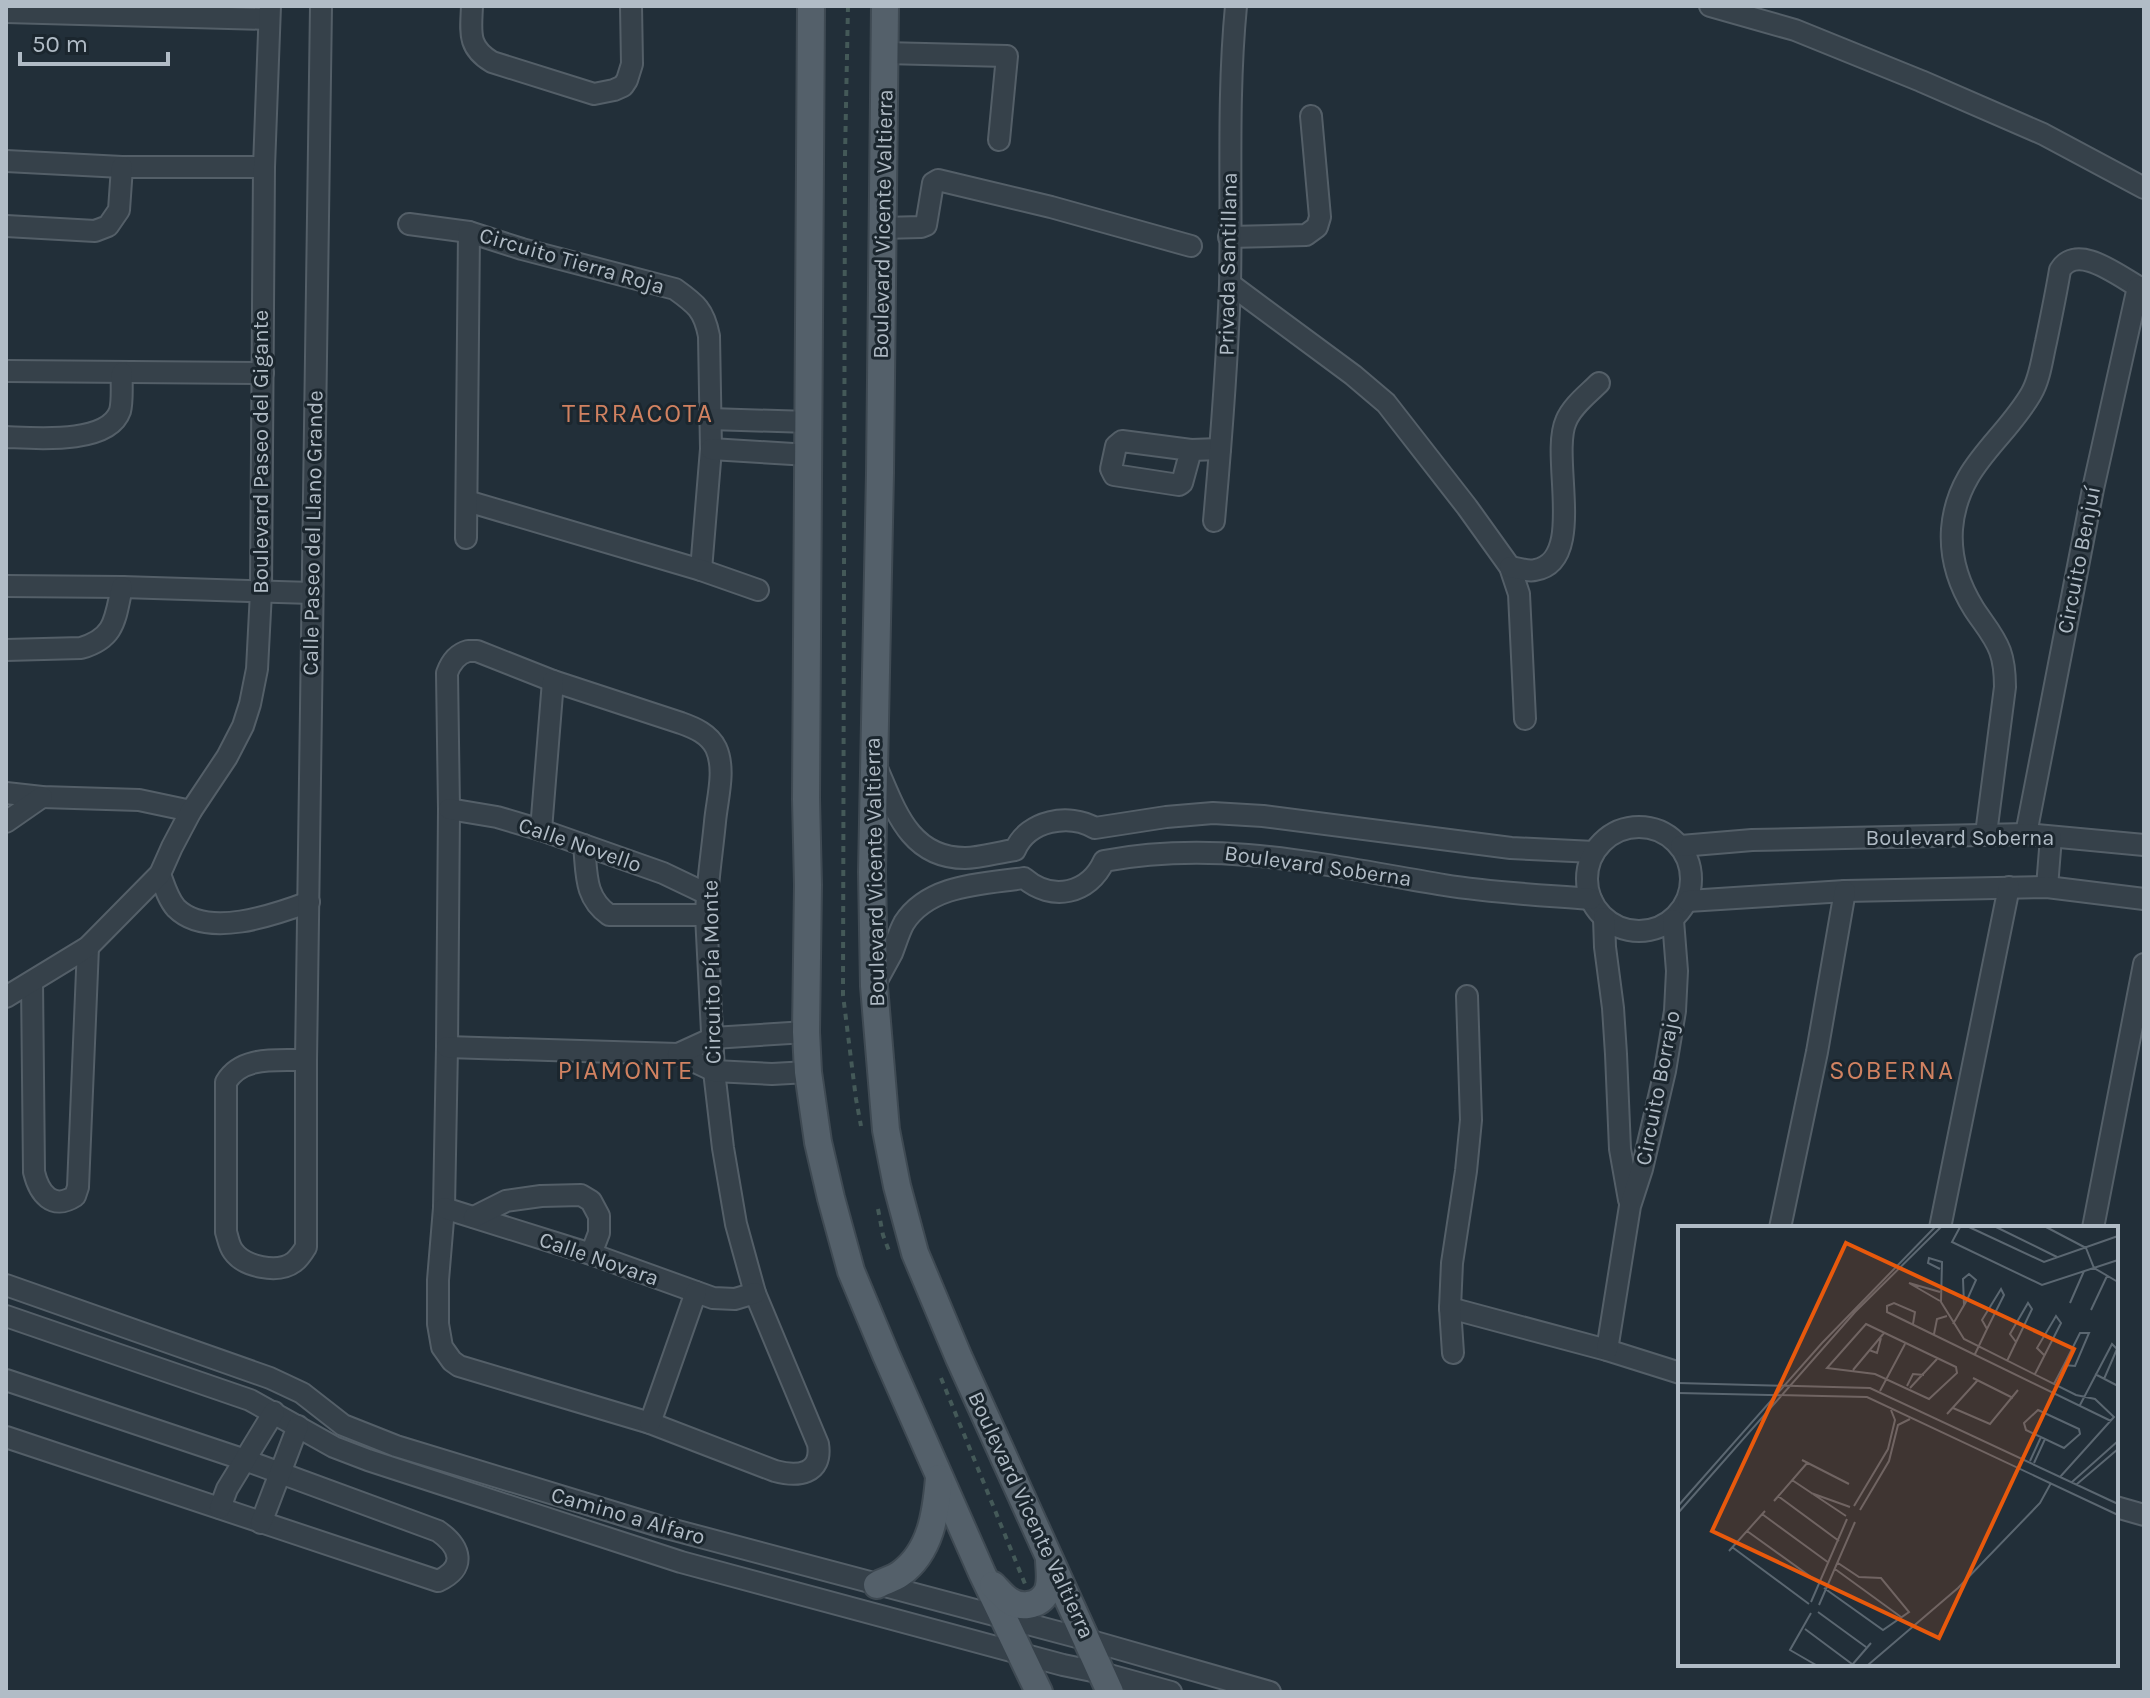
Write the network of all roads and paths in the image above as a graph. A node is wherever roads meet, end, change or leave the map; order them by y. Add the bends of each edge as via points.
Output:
1 (321, 6) edge
2 (472, 6) edge
3 (631, 6) edge
4 (811, 6) edge
5 (885, 6) edge
6 (1236, 6) edge
7 (1710, 6) edge
8 (122, 11) edge
9 (6, 12) edge
10 (270, 12) edge
11 (884, 53) junction
12 (1311, 116) dead end
13 (999, 140) dead end
14 (6, 161) edge
15 (122, 167) junction
16 (264, 167) junction
17 (2144, 188) edge
18 (409, 224) dead end
19 (6, 226) edge
20 (882, 228) junction
21 (469, 232) junction
22 (1229, 237) junction
23 (1191, 246) dead end
24 (1230, 284) junction
25 (2141, 289) edge
26 (6, 371) edge
27 (122, 373) junction
28 (263, 373) junction
29 (1599, 383) dead end
30 (710, 419) junction
31 (809, 422) junction
32 (6, 437) edge
33 (711, 449) junction
34 (1220, 449) junction
35 (1191, 450) dead end
36 (809, 455) junction
37 (467, 501) junction
38 (1214, 521) dead end
39 (466, 538) dead end
40 (1510, 567) junction
41 (701, 570) junction
42 (6, 586) edge
43 (122, 587) junction
44 (758, 590) dead end
45 (261, 592) junction
46 (312, 593) junction
47 (6, 650) edge
48 (553, 681) junction
49 (1525, 719) dead end
50 (873, 761) junction
51 (6, 793) edge
52 (42, 797) junction
53 (449, 809) junction
54 (191, 811) junction
55 (6, 822) edge
56 (1095, 828) junction
57 (541, 830) junction
58 (1986, 834) junction
59 (2026, 834) junction
60 (2051, 837) junction
61 (584, 845) junction
62 (2144, 845) edge
63 (1681, 846) junction
64 (1015, 850) junction
65 (1594, 852) junction
66 (1104, 861) junction
67 (160, 874) junction
68 (1024, 878) junction
69 (2009, 887) junction
70 (2047, 887) junction
71 (1845, 891) junction
72 (707, 894) junction
73 (1591, 899) junction
74 (2144, 899) edge
75 (1688, 901) junction
76 (309, 902) junction
77 (706, 915) junction
78 (1604, 918) junction
79 (1673, 920) junction
80 (88, 947) junction
81 (2144, 964) edge
82 (32, 982) junction
83 (874, 986) junction
84 (1467, 996) dead end
85 (6, 997) edge
86 (806, 1032) junction
87 (713, 1038) junction
88 (447, 1047) junction
89 (678, 1054) junction
90 (306, 1060) junction
91 (714, 1071) junction
92 (808, 1072) junction
93 (1630, 1206) junction
94 (444, 1208) junction
95 (474, 1217) junction
96 (1780, 1226) edge
97 (1940, 1226) edge
98 (2093, 1226) edge
99 (591, 1254) junction
100 (6, 1285) edge
101 (696, 1292) junction
102 (755, 1293) junction
103 (1450, 1308) junction
104 (6, 1316) edge
105 (1607, 1350) junction
106 (1453, 1353) dead end
107 (1678, 1372) edge
108 (6, 1380) edge
109 (274, 1412) junction
110 (650, 1423) junction
111 (298, 1426) junction
112 (6, 1437) edge
113 (245, 1460) junction
114 (279, 1474) junction
115 (939, 1474) junction
116 (220, 1508) junction
117 (2118, 1508) edge
118 (2144, 1515) edge
119 (261, 1523) junction
120 (659, 1526) junction
121 (652, 1553) junction
122 (1049, 1558) junction
123 (982, 1573) junction
124 (877, 1585) junction
125 (1005, 1619) junction
126 (1088, 1640) junction
127 (1022, 1654) junction
128 (1106, 1682) edge
129 (1039, 1692) edge
130 (1171, 1692) edge
131 (1270, 1692) edge

1 - 46 street, Calle Paseo del Llano Grande
2 - 3 street via 472,40 481,56 594,94 614,90 627,80 632,64
4 - 31 main road
5 - 11 main road, Boulevard Vicente Valtierra
6 - 22 street, Privada Santillana
7 - 17 street via 1795,30 1921,81 2043,134
8 - 9 street
8 - 10 street
10 - 16 street, Boulevard Paseo del Gigante
11 - 13 street via 1007,56
11 - 20 main road, Boulevard Vicente Valtierra
12 - 22 street via 1317,227 1306,235
14 - 15 street
15 - 16 street
15 - 19 street via 119,210 108,226 95,231
16 - 28 street, Boulevard Paseo del Gigante
18 - 21 street, Circuito Tierra Roja
20 - 23 street via 926,225 933,183 938,180
20 - 50 main road, Boulevard Vicente Valtierra
21 - 30 street, Circuito Tierra Roja via 675,289 695,303 709,336
21 - 37 street, Circuito Tierra Roja
22 - 24 street, Privada Santillana
24 - 34 street, Privada Santillana
24 - 40 street via 1386,403
25 - 58 street, Circuito Benjuí via 2088,259 2064,265 2032,393 1985,451 1958,501 1952,528 1957,576 2004,664
25 - 59 street, Circuito Benjuí via 2093,489
26 - 27 street
27 - 28 street
27 - 32 street via 120,410 102,429 59,438
28 - 45 street, Boulevard Paseo del Gigante
29 - 40 street via 1566,420 1564,536 1559,553 1533,571
30 - 31 street
30 - 33 street, Circuito Tierra Roja
31 - 36 main road
33 - 36 street
33 - 41 street, Circuito Tierra Roja
34 - 35 street
34 - 38 street, Privada Santillana
36 - 86 main road
37 - 39 street, Circuito Tierra Roja
37 - 41 street
40 - 49 street via 1519,594
41 - 44 street
42 - 43 street
43 - 45 street
43 - 47 street via 112,630 93,645
45 - 46 street
45 - 54 street, Boulevard Paseo del Gigante via 257,669 243,726
46 - 76 street, Calle Paseo del Llano Grande
48 - 53 street, Circuito Pía Monte via 477,651 454,659 447,673
48 - 57 street
48 - 72 street, Circuito Pía Monte via 696,729 715,746 721,769
50 - 64 street via 898,815 928,849 968,858
50 - 83 main road, Boulevard Vicente Valtierra
51 - 52 street
52 - 54 street via 139,800
52 - 55 street
53 - 57 street, Calle Novello
53 - 88 street, Circuito Pía Monte
54 - 67 street, Boulevard Paseo del Gigante
56 - 64 street, Boulevard Soberna via 1069,819 1050,822 1026,834
56 - 65 street, Boulevard Soberna via 1213,813 1511,848
56 - 66 street
57 - 61 street, Calle Novello
58 - 59 street, Boulevard Soberna
58 - 63 street, Boulevard Soberna
59 - 60 street, Boulevard Soberna
60 - 62 street, Boulevard Soberna
60 - 70 street
61 - 72 street, Calle Novello
61 - 77 street via 589,893 609,915
63 - 65 street via 1652,827 1635,826 1619,830
63 - 75 street via 1690,863
64 - 68 street
65 - 73 street via 1588,867
66 - 68 street via 1091,882 1063,892 1046,891
66 - 73 street, Boulevard Soberna via 1138,854 1262,854 1446,885
67 - 76 street via 176,907 208,923 255,919
67 - 80 street, Boulevard Paseo del Gigante
68 - 83 street via 961,887 920,905 904,924
69 - 70 street
69 - 71 street
69 - 97 street
70 - 74 street
71 - 75 street
71 - 96 street
72 - 77 street, Circuito Pía Monte
73 - 78 street
75 - 79 street
76 - 90 street, Calle Paseo del Llano Grande
77 - 87 street, Circuito Pía Monte
78 - 79 street via 1638,932
78 - 93 street, Circuito Borrajo via 1620,1149
79 - 93 street, Circuito Borrajo via 1675,1011
80 - 82 street, Boulevard Paseo del Gigante
80 - 82 street via 78,1187 64,1202 47,1198 34,1172
81 - 98 street
82 - 85 street
83 - 122 main road, Boulevard Vicente Valtierra via 886,1130 915,1253
84 - 103 street via 1471,1120
86 - 87 street
86 - 92 main road
87 - 89 street
87 - 91 street, Circuito Pía Monte
88 - 89 street
88 - 94 street, Circuito Pía Monte
89 - 91 street
90 - 90 street, Calle Paseo del Llano Grande via 306,1247 282,1268 266,1267 234,1253 226,1232 226,1082 254,1062
91 - 92 street
91 - 102 street, Circuito Pía Monte via 736,1224
92 - 115 main road via 818,1142 851,1271
93 - 105 street, Circuito Borrajo
94 - 95 street, Calle Novara
94 - 110 street, Circuito Pía Monte via 438,1324 442,1347 452,1361
95 - 99 street, Calle Novara
95 - 99 street via 506,1201 581,1195 599,1216
99 - 101 street, Calle Novara
100 - 120 street, Camino a Alfaro via 270,1378 302,1393 343,1425 396,1446
101 - 102 street, Calle Novara via 724,1299
101 - 110 street
102 - 110 street, Circuito Pía Monte via 818,1444 812,1467 794,1475 775,1471
103 - 105 street
103 - 106 street
104 - 109 street, Camino a Alfaro via 221,1388
105 - 107 street
108 - 113 street
109 - 111 street, Camino a Alfaro
109 - 113 street
111 - 114 street
111 - 121 street, Camino a Alfaro via 368,1460
112 - 116 street
113 - 114 street
113 - 116 street
114 - 119 street
114 - 119 street via 438,1531 456,1549 455,1569 438,1581
115 - 123 main road
115 - 124 main road via 929,1536 899,1575
116 - 119 street
117 - 118 street
120 - 121 street
120 - 124 street, Camino a Alfaro
121 - 127 street, Camino a Alfaro
122 - 123 main road via 1046,1595 1033,1605 1008,1601
122 - 126 main road, Boulevard Vicente Valtierra
123 - 125 main road
124 - 125 street, Camino a Alfaro
125 - 126 street, Camino a Alfaro
125 - 127 main road
126 - 128 main road, Boulevard Vicente Valtierra
126 - 131 street, Camino a Alfaro
127 - 128 street, Camino a Alfaro
127 - 129 main road
128 - 130 street, Camino a Alfaro

